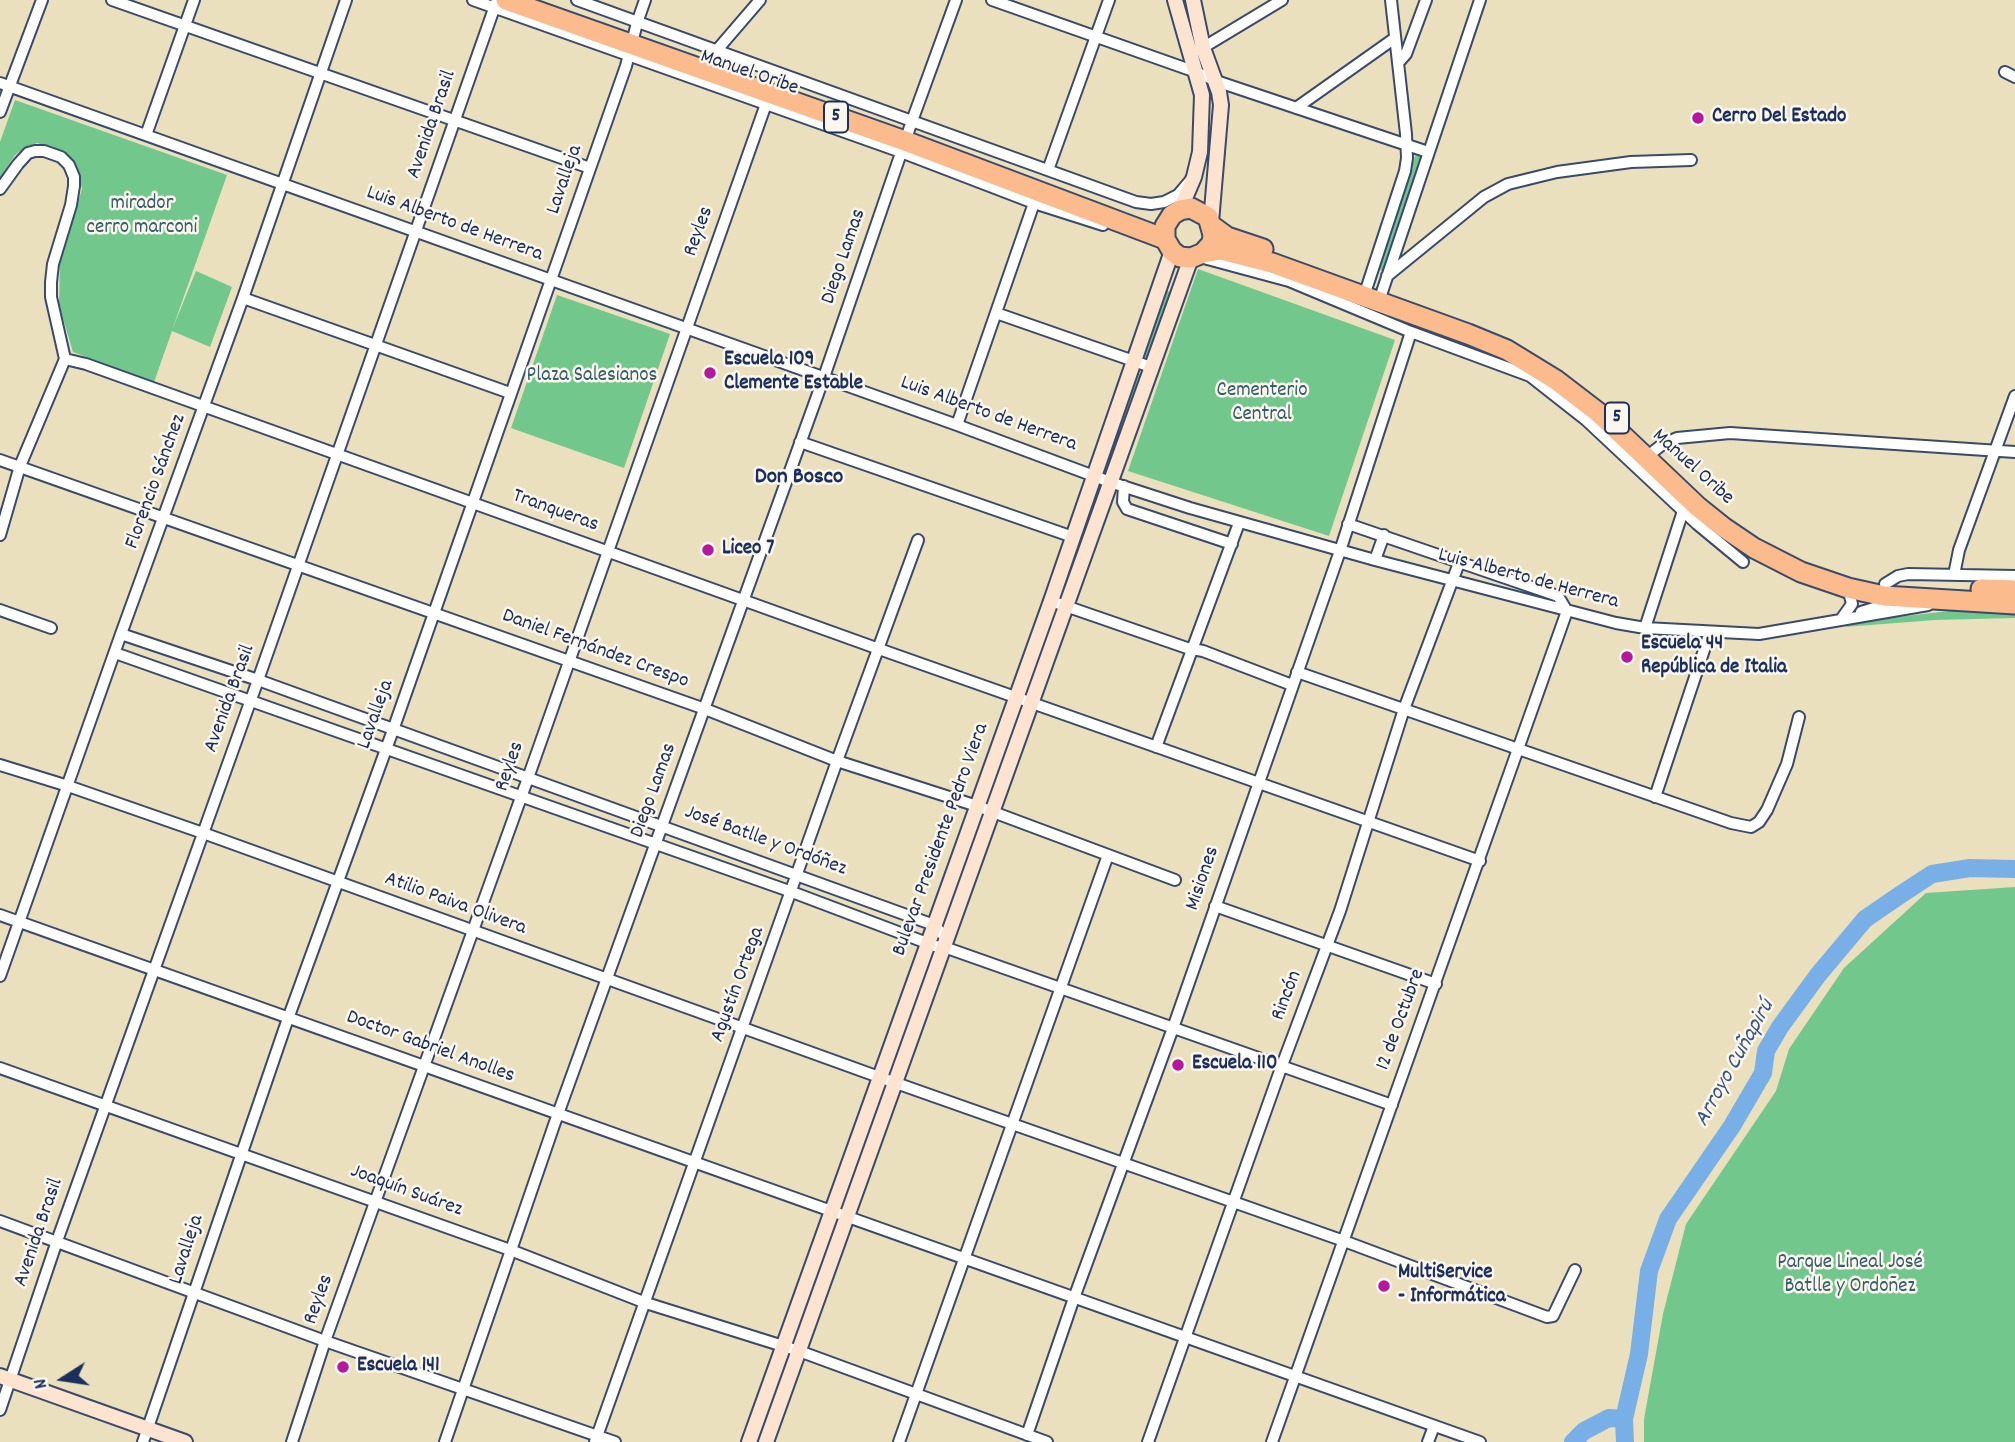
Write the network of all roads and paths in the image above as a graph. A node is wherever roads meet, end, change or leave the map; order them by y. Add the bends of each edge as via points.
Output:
1 (41, 0) edge
2 (112, 0) edge
3 (194, 0) edge
4 (346, 0) edge
5 (473, 0) edge
6 (544, 0) edge
7 (645, 0) edge
8 (760, 0) edge
9 (957, 0) edge
10 (992, 0) edge
11 (1109, 0) edge
12 (1175, 0) edge
13 (1193, 0) edge
14 (1282, 0) edge
15 (1391, 0) edge
16 (1426, 0) edge
17 (1480, 0) edge
18 (499, 3) edge
19 (579, 14) edge
20 (185, 26) junction
21 (1095, 35) junction
22 (1395, 38) junction
23 (633, 39) junction
24 (717, 50) junction
25 (1196, 50) junction
26 (1398, 63) junction
27 (1196, 72) junction
28 (320, 74) junction
29 (1216, 81) junction
30 (5, 85) edge
31 (766, 104) junction
32 (1296, 108) junction
33 (0, 112) edge
34 (455, 121) junction
35 (146, 135) junction
36 (906, 136) junction
37 (1407, 146) junction
38 (1428, 152) junction
39 (1691, 160) dead end
40 (590, 168) junction
41 (1048, 170) junction
42 (1194, 177) junction
43 (284, 184) junction
44 (0, 190) edge
45 (1034, 203) junction
46 (1175, 213) junction
47 (1212, 224) junction
48 (416, 233) junction
49 (1168, 245) junction
50 (1197, 256) junction
51 (1162, 279) junction
52 (551, 280) junction
53 (1180, 288) junction
54 (1376, 289) junction
55 (243, 298) junction
56 (996, 313) junction
57 (686, 329) junction
58 (1410, 332) junction
59 (376, 345) junction
60 (65, 359) junction
61 (1134, 362) junction
62 (1533, 365) junction
63 (1151, 367) junction
64 (824, 377) junction
65 (1547, 387) junction
66 (510, 393) junction
67 (2015, 396) edge
68 (205, 407) junction
69 (957, 425) junction
70 (800, 442) junction
71 (1995, 451) junction
72 (1654, 452) junction
73 (2015, 452) edge
74 (336, 455) junction
75 (0, 460) edge
76 (20, 466) junction
77 (1095, 474) junction
78 (1117, 484) junction
79 (472, 503) junction
80 (1682, 511) junction
81 (165, 517) junction
82 (1239, 523) junction
83 (1348, 524) junction
84 (0, 535) edge
85 (1384, 536) junction
86 (1073, 537) junction
87 (918, 540) dead end
88 (1232, 544) junction
89 (1424, 549) junction
90 (607, 551) junction
91 (1340, 551) junction
92 (1375, 560) junction
93 (1743, 562) dead end
94 (1459, 563) junction
95 (299, 564) junction
96 (1417, 570) junction
97 (1954, 575) junction
98 (2015, 576) edge
99 (1453, 581) junction
100 (1848, 589) junction
101 (2015, 590) edge
102 (1892, 591) junction
103 (743, 599) junction
104 (1051, 601) junction
105 (1953, 601) junction
106 (2015, 604) edge
107 (1066, 606) junction
108 (0, 610) edge
109 (1567, 611) junction
110 (434, 613) junction
111 (1842, 618) junction
112 (51, 628) dead end
113 (1645, 628) junction
114 (1710, 632) junction
115 (121, 634) junction
116 (879, 649) junction
117 (1193, 649) junction
118 (115, 653) junction
119 (568, 661) junction
120 (1297, 672) junction
121 (258, 680) junction
122 (1292, 685) junction
123 (1016, 696) junction
124 (251, 700) junction
125 (1031, 702) junction
126 (705, 709) junction
127 (1404, 709) junction
128 (1799, 716) dead end
129 (393, 730) junction
130 (1156, 747) junction
131 (386, 749) junction
132 (1518, 749) junction
133 (837, 761) junction
134 (0, 765) edge
135 (528, 778) junction
136 (1258, 782) junction
137 (68, 786) junction
138 (521, 797) junction
139 (1655, 797) junction
140 (977, 806) junction
141 (993, 812) junction
142 (1369, 822) junction
143 (663, 826) junction
144 (203, 833) junction
145 (657, 843) junction
146 (1108, 855) junction
147 (1480, 860) junction
148 (798, 875) junction
149 (1175, 880) dead end
150 (336, 882) junction
151 (792, 892) junction
152 (1215, 906) junction
153 (0, 915) edge
154 (20, 922) junction
155 (934, 925) junction
156 (473, 932) junction
157 (928, 943) junction
158 (1327, 946) junction
159 (944, 947) junction
160 (153, 970) junction
161 (0, 976) edge
162 (607, 979) junction
163 (1436, 984) junction
164 (1060, 988) junction
165 (289, 1018) junction
166 (744, 1028) junction
167 (1173, 1028) junction
168 (424, 1066) junction
169 (0, 1068) edge
170 (1282, 1068) junction
171 (879, 1077) junction
172 (896, 1083) junction
173 (1392, 1105) junction
174 (105, 1106) junction
175 (559, 1114) junction
176 (1011, 1124) junction
177 (241, 1154) junction
178 (694, 1163) junction
179 (1124, 1164) junction
180 (376, 1202) junction
181 (1233, 1203) junction
182 (831, 1212) junction
183 (847, 1217) junction
184 (0, 1221) edge
185 (57, 1241) junction
186 (1344, 1241) junction
187 (513, 1251) junction
188 (963, 1259) junction
189 (1575, 1270) dead end
190 (195, 1291) junction
191 (1074, 1298) junction
192 (646, 1303) junction
193 (1185, 1336) junction
194 (325, 1341) junction
195 (783, 1346) junction
196 (799, 1351) junction
197 (1295, 1376) junction
198 (6, 1378) edge
199 (464, 1389) junction
200 (915, 1393) junction
201 (0, 1410) edge
202 (1434, 1426) junction
203 (146, 1435) edge
204 (1027, 1435) junction
205 (596, 1439) edge
206 (1043, 1441) edge
207 (185, 1442) edge
208 (292, 1442) edge
209 (446, 1442) edge
210 (615, 1442) edge
211 (749, 1442) edge
212 (766, 1442) edge
213 (899, 1442) edge
214 (1148, 1442) edge
215 (1272, 1442) edge
216 (1428, 1442) edge
217 (1480, 1442) edge

1 - 30 street
2 - 20 street
3 - 20 street
4 - 28 street, Florencio Sánchez
5 - 18 street, Manuel Oribe
6 - 19 highway, Manuel Oribe / 5
7 - 23 street, Lavalleja
8 - 24 street
9 - 36 street, Diego Lamas
10 - 21 street
11 - 21 street
12 - 25 street
13 - 25 street
14 - 25 street
15 - 22 street
16 - 26 street via 1406,54
17 - 38 street
18 - 19 highway, Manuel Oribe / 5
18 - 23 street, Manuel Oribe
18 - 34 street, Avenida Brasil
19 - 23 highway, Manuel Oribe / 5
20 - 28 street
20 - 35 street
21 - 27 street
21 - 41 street
22 - 26 street
22 - 32 street
23 - 24 street
23 - 31 street, Manuel Oribe
23 - 36 highway, Manuel Oribe / 5
23 - 40 street, Lavalleja
24 - 36 street
25 - 27 street
25 - 29 street
26 - 37 street
27 - 29 street
27 - 42 street via 1202,125
28 - 34 street
28 - 43 street, Florencio Sánchez
29 - 32 street
29 - 47 street via 1220,117
30 - 33 street
30 - 35 street, Luis Alberto de Herrera
31 - 36 street, Manuel Oribe
31 - 57 street, Reyles
32 - 37 street
34 - 40 street
34 - 48 street, Avenida Brasil
35 - 43 street, Luis Alberto de Herrera
36 - 41 street
36 - 45 street, Manuel Oribe
36 - 46 highway, Manuel Oribe / 5 via 1139,215
36 - 49 highway, Manuel Oribe / 5
36 - 64 street, Diego Lamas
37 - 38 street
37 - 54 street
38 - 54 street
39 - 54 street via 1631,162 1508,184 1484,197
40 - 52 street, Lavalleja
41 - 42 street via 1151,204 1178,195
42 - 46 street
43 - 48 street, Luis Alberto de Herrera
43 - 55 street, Florencio Sánchez
44 - 60 street via 18,164 34,151 61,157 74,177 51,282
45 - 49 street, Manuel Oribe
45 - 56 street
46 - 47 highway, Manuel Oribe via 1197,209
46 - 49 highway via 1165,226
47 - 50 highway via 1212,243
47 - 54 highway, Manuel Oribe / 5 via 1227,237
48 - 52 street, Luis Alberto de Herrera
48 - 59 street, Avenida Brasil
49 - 50 highway, Manuel Oribe via 1180,257
49 - 51 street, Bulevar Presidente Pedro Viera
50 - 53 street, Bulevar Presidente Pedro Viera
50 - 54 highway, Manuel Oribe / 5 via 1222,250
50 - 58 street, Manuel Oribe via 1289,281
51 - 53 street via 1169,289
51 - 61 street, Bulevar Presidente Pedro Viera
52 - 57 street, Luis Alberto de Herrera
52 - 66 street, Lavalleja
53 - 63 street, Bulevar Presidente Pedro Viera
54 - 62 highway, Manuel Oribe / 5
54 - 72 highway, Manuel Oribe / 5 via 1492,331 1536,355 1562,371
55 - 59 street
55 - 68 street, Florencio Sánchez
56 - 61 street
56 - 69 street
57 - 64 street, Luis Alberto de Herrera
57 - 90 street, Reyles
58 - 65 street, Manuel Oribe via 1518,370
58 - 83 street, Misiones
59 - 66 street
59 - 74 street, Avenida Brasil
60 - 68 street, Tranqueras
60 - 76 street
61 - 63 street
61 - 77 street, Bulevar Presidente Pedro Viera
62 - 65 street
62 - 100 highway, Manuel Oribe / 5 via 1599,413 1723,527 1801,572
63 - 78 street, Bulevar Presidente Pedro Viera
64 - 69 street, Luis Alberto de Herrera
64 - 70 street, Diego Lamas
65 - 80 street, Manuel Oribe
66 - 79 street, Lavalleja
67 - 71 street
68 - 74 street, Tranqueras
68 - 81 street, Florencio Sánchez
69 - 77 street, Luis Alberto de Herrera
70 - 86 street
70 - 103 street, Diego Lamas
71 - 72 street via 1730,433 1676,438
71 - 73 street
71 - 97 street
72 - 102 highway, Manuel Oribe / 5 via 1763,542 1806,563
74 - 79 street, Tranqueras
74 - 95 street, Avenida Brasil
75 - 76 street, Daniel Fernández Crespo
76 - 81 street, Daniel Fernández Crespo
76 - 84 street
77 - 78 street, Luis Alberto de Herrera
77 - 86 street, Bulevar Presidente Pedro Viera
78 - 82 street, Luis Alberto de Herrera
78 - 88 street via 1127,509
78 - 107 street, Bulevar Presidente Pedro Viera
79 - 90 street, Tranqueras
79 - 110 street, Lavalleja
80 - 93 street, Manuel Oribe
80 - 113 street
81 - 95 street, Daniel Fernández Crespo
81 - 115 street, Florencio Sánchez
82 - 88 street
82 - 91 street, Luis Alberto de Herrera
83 - 85 street
83 - 91 street, Misiones
85 - 89 street
85 - 92 street
86 - 104 street, Bulevar Presidente Pedro Viera
87 - 116 street, Agustín Ortega
88 - 117 street
89 - 94 street
89 - 96 street
90 - 103 street, Tranqueras
90 - 119 street, Reyles
91 - 92 street, Luis Alberto de Herrera
91 - 120 street, Misiones
92 - 96 street, Luis Alberto de Herrera
94 - 99 street, Rincón
94 - 109 street via 1558,596
95 - 110 street, Daniel Fernández Crespo
95 - 121 street, Avenida Brasil
96 - 99 street, Luis Alberto de Herrera
97 - 98 street
97 - 102 street via 1898,576
99 - 109 street, Luis Alberto de Herrera
99 - 127 street, Rincón
100 - 102 highway, Manuel Oribe / 5
100 - 111 street via 1852,604
101 - 102 highway, Manuel Oribe / 5
102 - 105 highway, Manuel Oribe / 5
102 - 111 street via 1884,605
103 - 116 street, Tranqueras
103 - 126 street, Diego Lamas
104 - 107 street
104 - 123 street, Bulevar Presidente Pedro Viera
105 - 106 highway, Manuel Oribe / 5
105 - 111 street, Luis Alberto de Herrera
107 - 117 street
107 - 125 street, Bulevar Presidente Pedro Viera
108 - 112 street
109 - 113 street, Luis Alberto de Herrera
109 - 132 street, 12 de Octubre
110 - 119 street, Daniel Fernández Crespo
110 - 129 street, Lavalleja
111 - 114 street, Luis Alberto de Herrera via 1759,634
113 - 114 street, Luis Alberto de Herrera
114 - 139 street
115 - 118 street, Florencio Sánchez
115 - 121 street, José Batlle y Ordóñez
116 - 123 street, Tranqueras
116 - 133 street, Agustín Ortega
117 - 122 street
117 - 130 street
118 - 124 street, José Batlle y Ordóñez
118 - 137 street, Florencio Sánchez
119 - 126 street, Daniel Fernández Crespo
119 - 135 street, Reyles
120 - 122 street, Misiones
120 - 127 street
121 - 124 street, Avenida Brasil
121 - 129 street, José Batlle y Ordóñez
122 - 136 street, Misiones
123 - 125 street, Tranqueras
123 - 140 street, Bulevar Presidente Pedro Viera
124 - 131 street, José Batlle y Ordóñez
124 - 144 street, Avenida Brasil
125 - 130 street, Tranqueras
125 - 141 street, Bulevar Presidente Pedro Viera
126 - 133 street, Daniel Fernández Crespo
126 - 143 street, Diego Lamas
127 - 132 street
127 - 142 street, Rincón
128 - 139 street via 1787,764 1756,825 1731,823
129 - 131 street, Lavalleja
129 - 135 street, José Batlle y Ordóñez
130 - 136 street, Tranqueras
131 - 138 street, José Batlle y Ordóñez
131 - 150 street, Lavalleja
132 - 139 street
132 - 147 street, 12 de Octubre
133 - 140 street, Daniel Fernández Crespo
133 - 148 street, Agustín Ortega
134 - 137 street, Atilio Paiva Olivera
135 - 138 street, Reyles
135 - 143 street, José Batlle y Ordóñez
136 - 142 street, Tranqueras
136 - 152 street, Misiones
137 - 144 street, Atilio Paiva Olivera
137 - 154 street, Florencio Sánchez
138 - 145 street, José Batlle y Ordóñez
138 - 156 street, Reyles
140 - 141 street, Daniel Fernández Crespo
140 - 155 street, Bulevar Presidente Pedro Viera
141 - 146 street, Daniel Fernández Crespo
141 - 159 street, Bulevar Presidente Pedro Viera
142 - 147 street, Tranqueras
142 - 158 street, Rincón
143 - 145 street, Diego Lamas
143 - 148 street, José Batlle y Ordóñez
144 - 150 street, Atilio Paiva Olivera
144 - 160 street, Avenida Brasil
145 - 151 street, José Batlle y Ordóñez
145 - 162 street, Diego Lamas
146 - 149 street, Daniel Fernández Crespo
146 - 164 street
147 - 163 street, 12 de Octubre
148 - 151 street, Agustín Ortega
148 - 155 street, José Batlle y Ordóñez
150 - 156 street, Atilio Paiva Olivera
150 - 165 street, Lavalleja
151 - 157 street, José Batlle y Ordóñez
151 - 166 street, Agustín Ortega
152 - 158 street
152 - 167 street, Misiones
153 - 154 street, Doctor Gabriel Anolles
154 - 160 street, Doctor Gabriel Anolles
154 - 161 street, Florencio Sánchez
155 - 157 street, Bulevar Presidente Pedro Viera
155 - 159 street via 945,937
156 - 162 street, Atilio Paiva Olivera
156 - 168 street, Reyles
157 - 159 street, José Batlle y Ordóñez
157 - 171 street, Bulevar Presidente Pedro Viera
158 - 163 street
158 - 170 street, Rincón
159 - 164 street, José Batlle y Ordóñez
159 - 172 street, Bulevar Presidente Pedro Viera
160 - 165 street, Doctor Gabriel Anolles
160 - 174 street, Avenida Brasil
162 - 166 street, Atilio Paiva Olivera
162 - 175 street, Diego Lamas
163 - 173 street, 12 de Octubre
164 - 167 street, José Batlle y Ordóñez
164 - 176 street
165 - 168 street, Doctor Gabriel Anolles
165 - 177 street, Lavalleja
166 - 171 street, Atilio Paiva Olivera
166 - 178 street, Agustín Ortega
167 - 170 street, José Batlle y Ordóñez
167 - 179 street, Misiones
168 - 175 street, Doctor Gabriel Anolles
168 - 180 street, Reyles
169 - 174 street, Joaquín Suárez
170 - 173 street, José Batlle y Ordóñez
170 - 181 street, Rincón
171 - 172 street, Atilio Paiva Olivera
171 - 182 street, Bulevar Presidente Pedro Viera
172 - 176 street, Atilio Paiva Olivera
172 - 183 street, Bulevar Presidente Pedro Viera
173 - 186 street, 12 de Octubre
174 - 177 street, Joaquín Suárez
174 - 185 street, Avenida Brasil
175 - 178 street, Doctor Gabriel Anolles
175 - 187 street, Diego Lamas
176 - 179 street, Atilio Paiva Olivera
176 - 188 street
177 - 180 street, Joaquín Suárez
177 - 190 street, Lavalleja
178 - 182 street, Doctor Gabriel Anolles
178 - 192 street, Agustín Ortega
179 - 181 street, Atilio Paiva Olivera
179 - 191 street, Misiones
180 - 187 street, Joaquín Suárez
180 - 194 street, Reyles
181 - 186 street, Atilio Paiva Olivera
181 - 193 street, Rincón
182 - 183 street, Doctor Gabriel Anolles
182 - 195 street, Bulevar Presidente Pedro Viera
183 - 188 street, Doctor Gabriel Anolles
183 - 196 street, Bulevar Presidente Pedro Viera
184 - 185 street
185 - 190 street
185 - 198 street, Avenida Brasil
186 - 189 street, Atilio Paiva Olivera via 1547,1317 1553,1316
186 - 197 street, 12 de Octubre
187 - 192 street, Joaquín Suárez
187 - 199 street, Diego Lamas
188 - 191 street, Doctor Gabriel Anolles
188 - 200 street
190 - 194 street
190 - 203 street, Lavalleja
191 - 193 street, Doctor Gabriel Anolles
191 - 204 street, Misiones
192 - 195 street, Joaquín Suárez
192 - 205 street, Agustín Ortega
193 - 197 street, Doctor Gabriel Anolles
193 - 214 street, Rincón
194 - 199 street
194 - 208 street, Reyles
195 - 196 street, Joaquín Suárez
195 - 211 street, Bulevar Presidente Pedro Viera
196 - 200 street, Joaquín Suárez
196 - 212 street, Bulevar Presidente Pedro Viera
197 - 202 street, Doctor Gabriel Anolles
197 - 215 street, 12 de Octubre
198 - 201 street, Avenida Brasil
198 - 203 street
199 - 205 street
199 - 209 street, Diego Lamas
200 - 204 street, Joaquín Suárez
200 - 213 street
202 - 216 street
202 - 217 street, Doctor Gabriel Anolles
203 - 207 street
204 - 206 street, Joaquín Suárez
205 - 210 street

